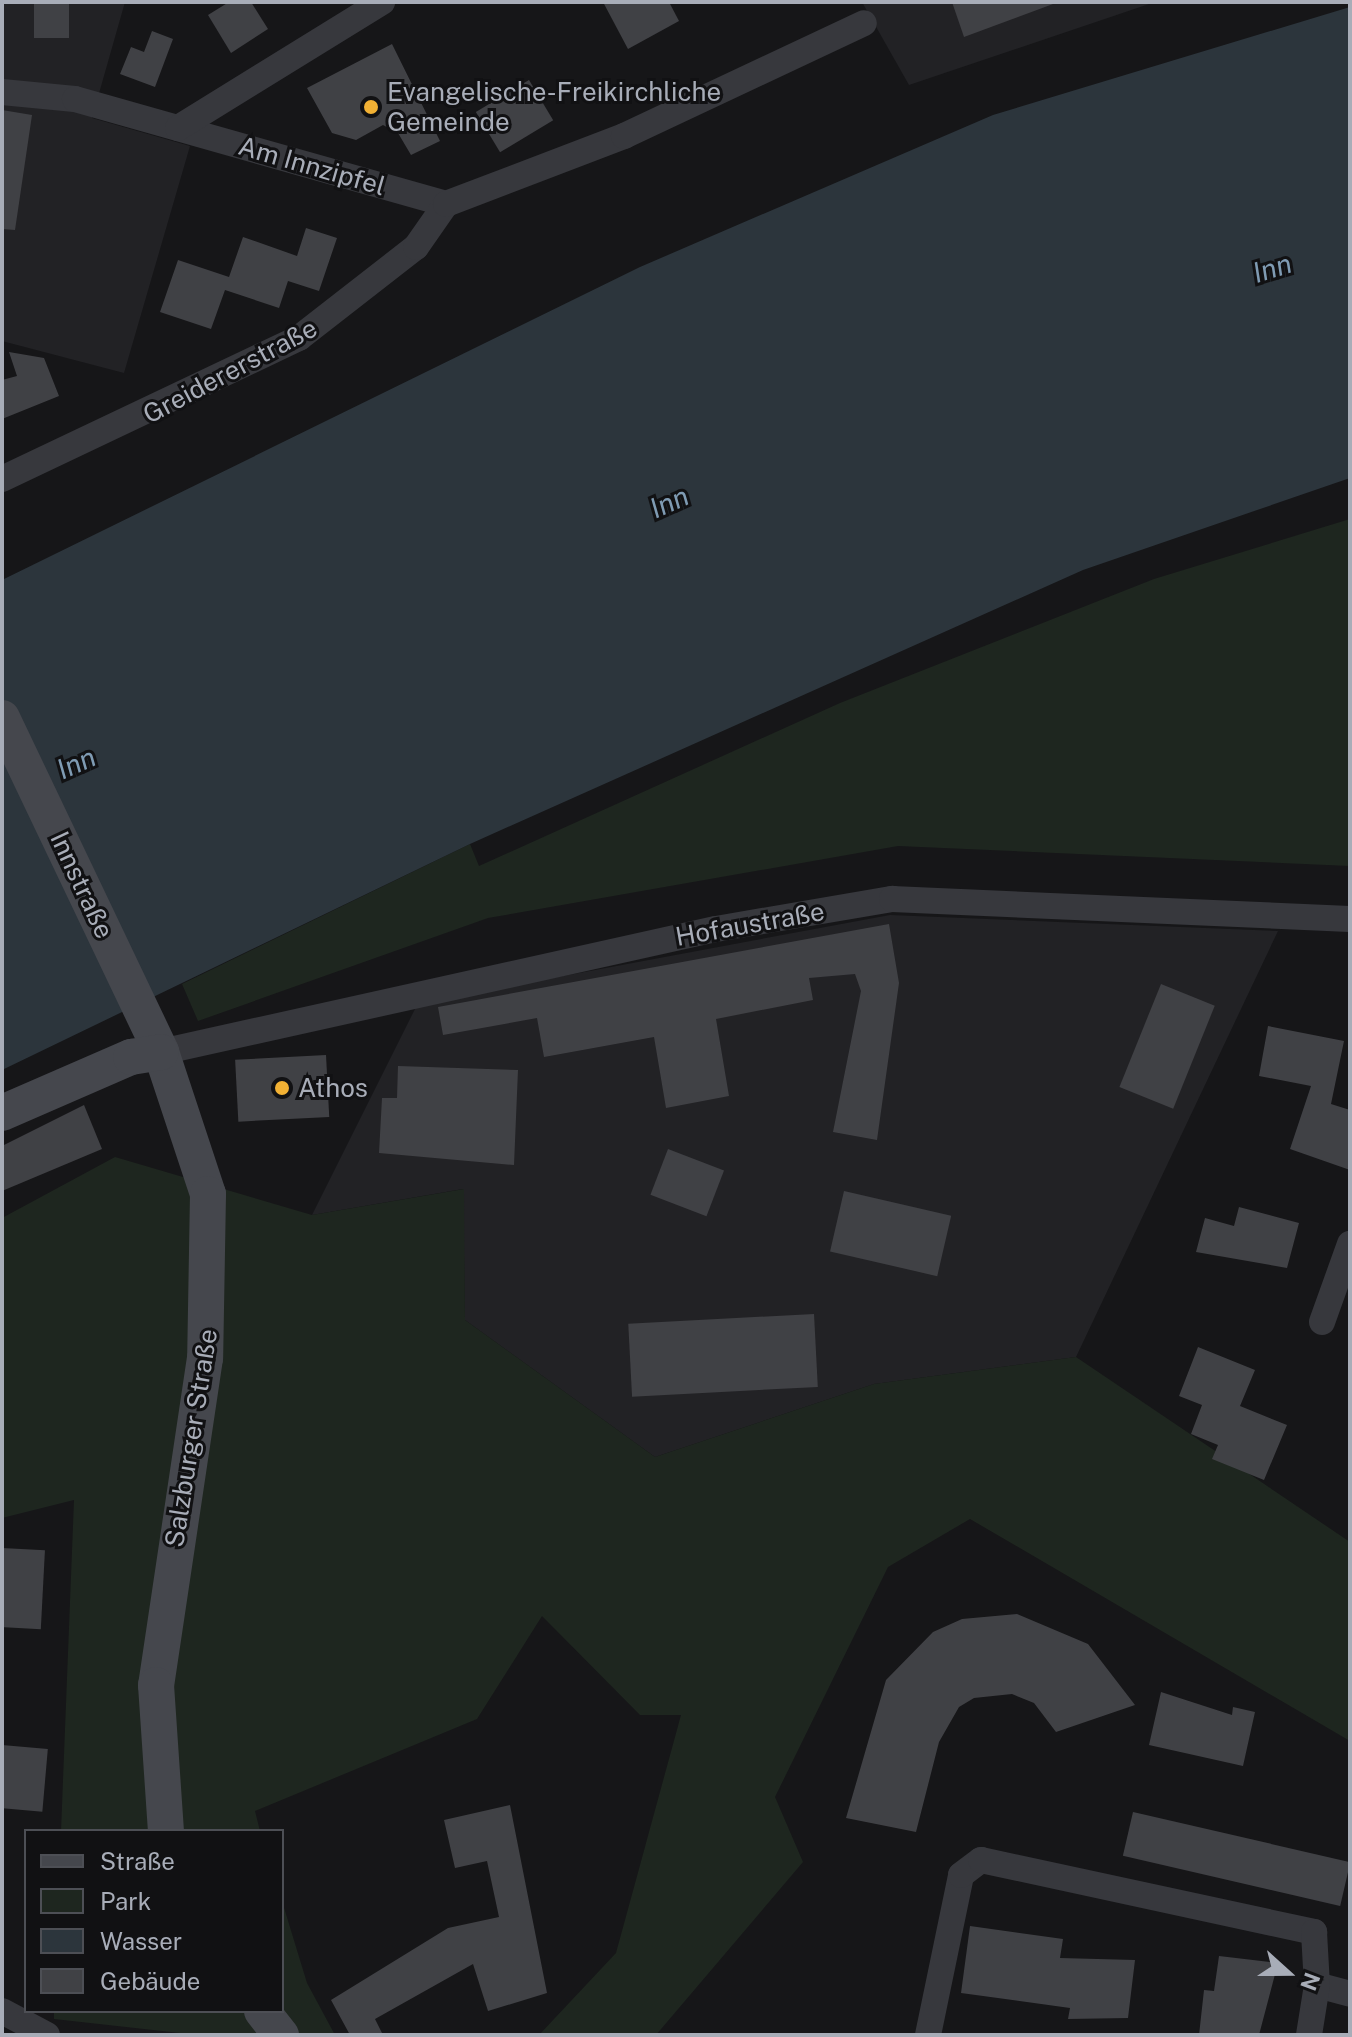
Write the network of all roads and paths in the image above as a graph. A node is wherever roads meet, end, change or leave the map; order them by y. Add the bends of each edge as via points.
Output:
1 (382, 2) edge
2 (864, 23) dead end
3 (2, 92) edge
4 (178, 128) junction
5 (446, 204) junction
6 (2, 479) edge
7 (2, 718) edge
8 (1350, 919) edge
9 (161, 1052) junction
10 (2, 1113) edge
11 (1350, 1244) edge
12 (1322, 1322) dead end
13 (166, 1829) edge
14 (1317, 1985) junction
15 (1350, 1994) edge
16 (2, 2011) edge
17 (264, 2013) edge
18 (47, 2035) edge
19 (281, 2035) edge
20 (928, 2035) edge
21 (1309, 2035) edge

1 - 4 street, Am Innzipfel
2 - 5 street via 624,136
3 - 4 street, Am Innzipfel via 75,99
4 - 5 street, Am Innzipfel
5 - 6 street, Greidererstraße via 416,247 299,338
7 - 9 main road, Innstraße
8 - 9 street, Hofaustraße via 892,899 671,938
9 - 10 main road via 131,1057
9 - 13 main road, Salzburger Straße via 197,1148 211,1243 205,1358 156,1685
11 - 12 street
14 - 15 street
14 - 20 street via 1314,1932 981,1860 961,1875
14 - 21 street
16 - 18 street
17 - 19 main road

